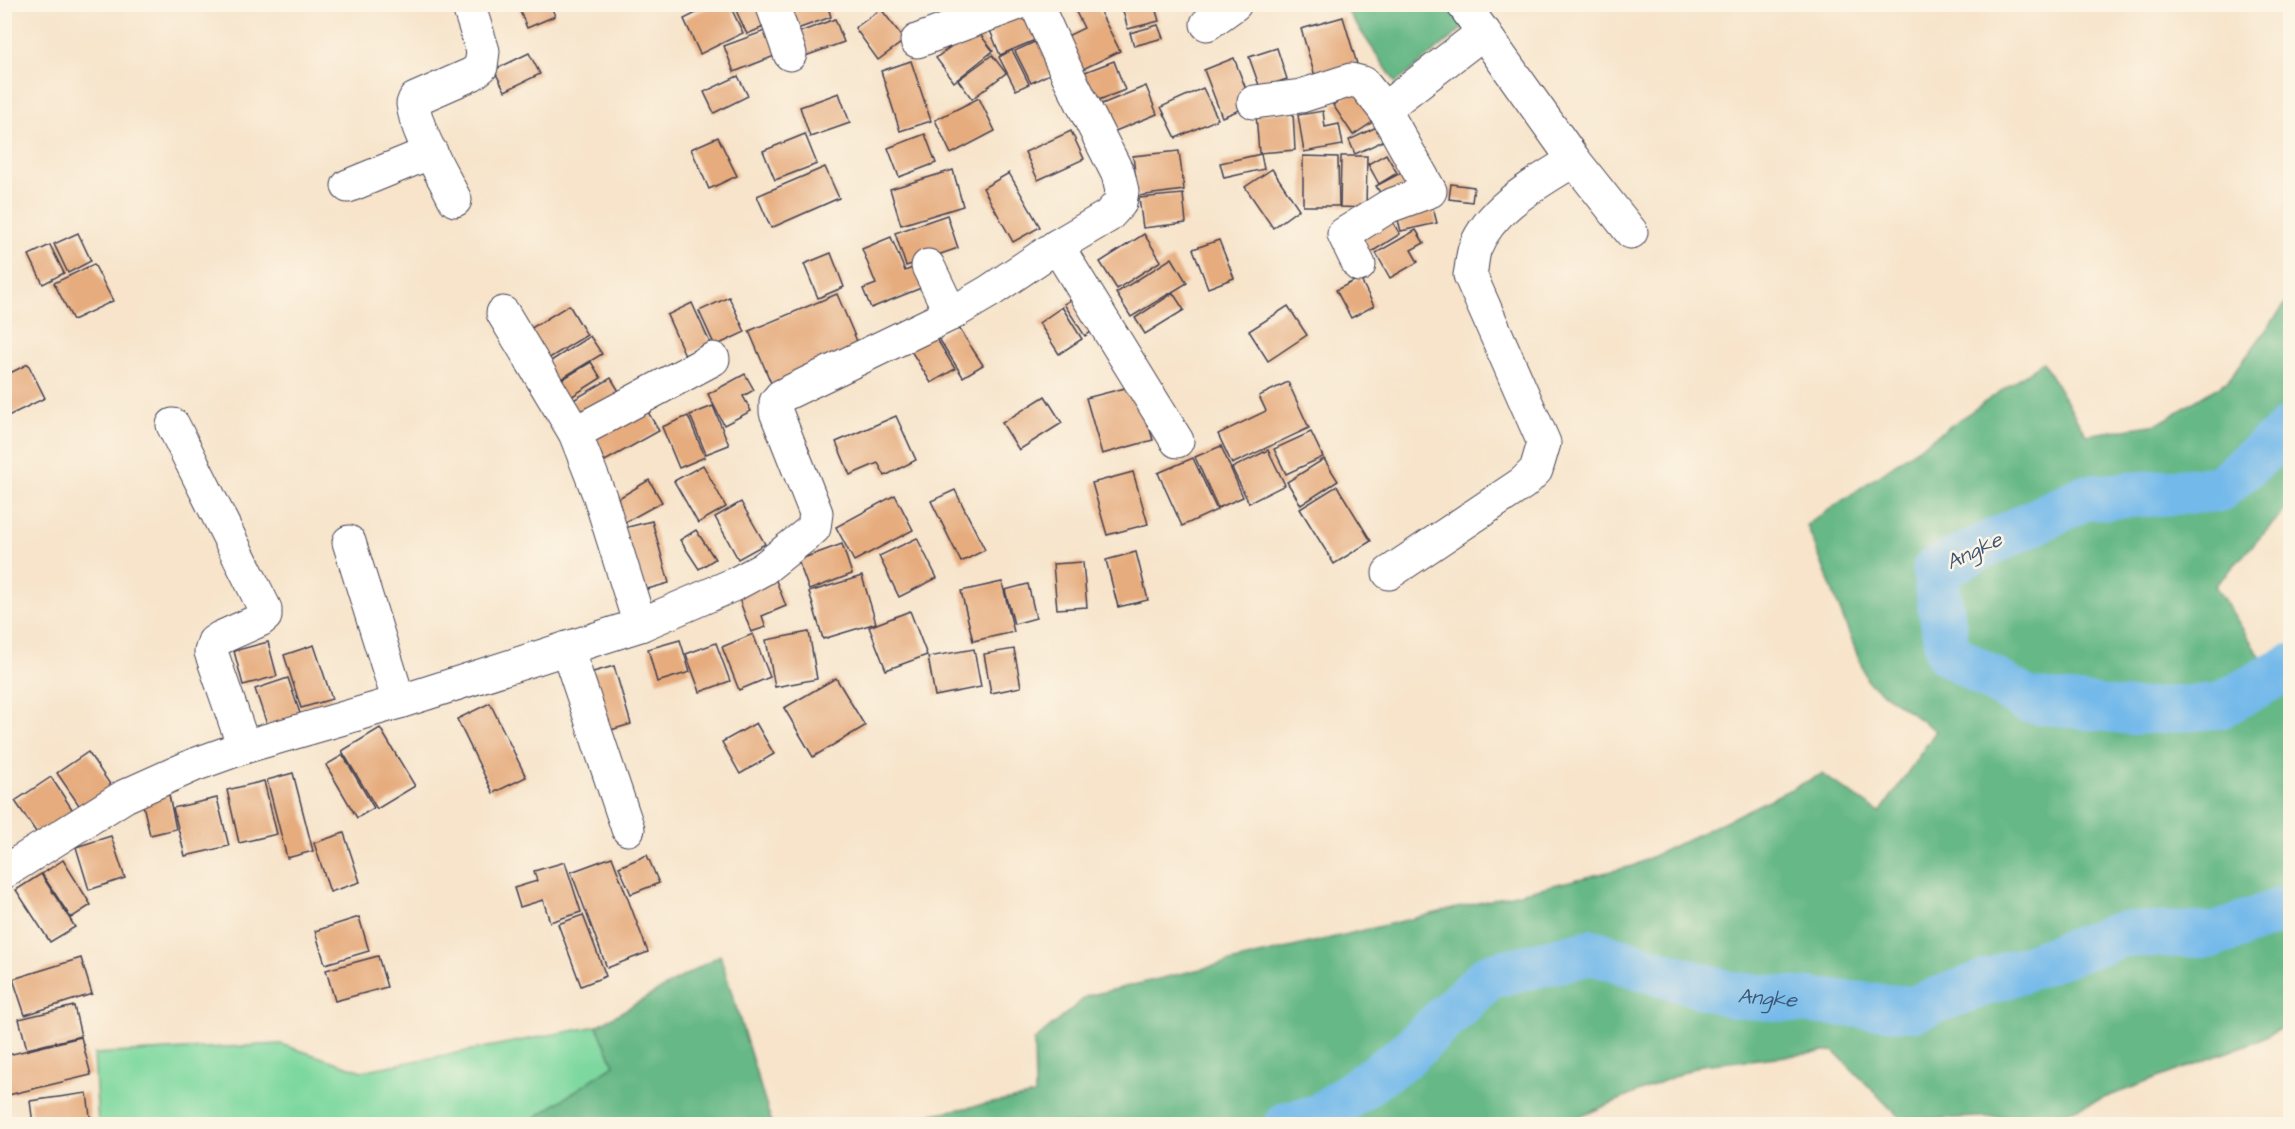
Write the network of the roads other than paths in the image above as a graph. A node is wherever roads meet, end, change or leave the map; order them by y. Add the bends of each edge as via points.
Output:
1 (468, 4) edge
2 (772, 4) edge
3 (1016, 4) edge
4 (1036, 4) edge
5 (1235, 4) edge
6 (1463, 4) edge
7 (1207, 24) dead end
8 (1484, 32) junction
9 (917, 41) dead end
10 (790, 54) dead end
11 (1254, 102) dead end
12 (1384, 109) junction
13 (431, 152) junction
14 (1574, 160) junction
15 (348, 186) dead end
16 (455, 200) dead end
17 (1631, 231) dead end
18 (1057, 246) junction
19 (1359, 265) dead end
20 (928, 266) dead end
21 (503, 313) dead end
22 (951, 314) junction
23 (713, 359) dead end
24 (173, 426) dead end
25 (575, 433) junction
26 (1177, 441) dead end
27 (349, 542) dead end
28 (1389, 573) dead end
29 (640, 625) junction
30 (567, 648) junction
31 (399, 702) junction
32 (244, 747) junction
33 (628, 829) dead end
34 (4, 872) edge

1 - 13 street via 483,51 481,67 412,104
2 - 10 street
3 - 9 street
4 - 18 street via 1118,174 1122,191 1119,203 1108,216
5 - 7 street
6 - 8 street
8 - 12 street
8 - 14 street
11 - 12 street via 1301,96 1351,80 1363,83
12 - 19 street via 1431,191 1389,206 1344,234
13 - 15 street
13 - 16 street
14 - 17 street
14 - 28 street via 1512,200 1487,227 1475,249 1470,275 1544,443 1536,470 1523,483
18 - 22 street
18 - 26 street
20 - 22 street
21 - 25 street
22 - 29 street via 781,396 776,412 816,513 814,528 763,569
23 - 25 street
24 - 32 street via 265,609 260,620 214,642 211,652
25 - 29 street via 600,497
27 - 31 street
29 - 30 street
30 - 31 street
30 - 33 street
31 - 32 street
32 - 34 street via 125,796

